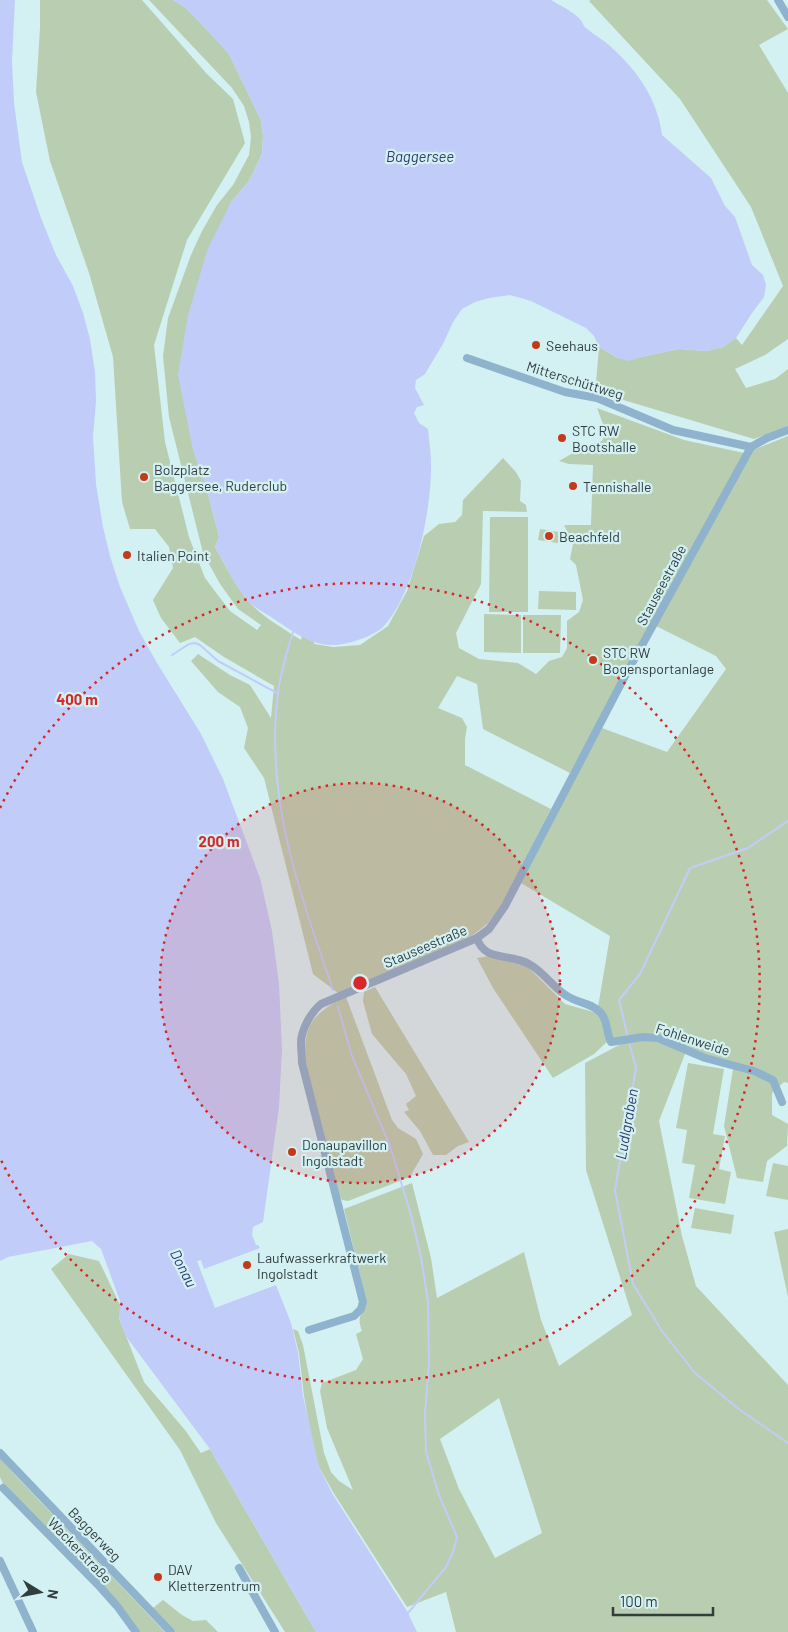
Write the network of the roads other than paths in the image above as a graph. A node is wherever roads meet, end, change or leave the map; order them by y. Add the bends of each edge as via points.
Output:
1 (778, 0) edge
2 (788, 17) edge
3 (467, 358) dead end
4 (788, 430) edge
5 (751, 447) junction
6 (477, 938) junction
7 (782, 1102) dead end
8 (309, 1330) dead end
9 (0, 1453) edge
10 (3, 1488) dead end
11 (0, 1561) edge
12 (239, 1568) dead end
13 (33, 1632) edge
14 (136, 1632) edge
15 (171, 1632) edge
16 (275, 1632) edge

1 - 2 street
3 - 5 street, Mitterschüttweg via 564,392 597,398 673,430
4 - 5 street
5 - 6 street, Stauseestraße via 624,678 505,906 489,929
6 - 7 street, Fohlenweide via 485,952 530,964 565,996 599,1011 605,1019 611,1042 649,1037 705,1058 754,1071 773,1080
6 - 8 street, Stauseestraße via 322,1004 307,1023 301,1040 302,1063 363,1302 354,1316
9 - 15 street, Baggerweg
10 - 14 street, Wackerstraße via 100,1587
11 - 13 street
12 - 16 street

